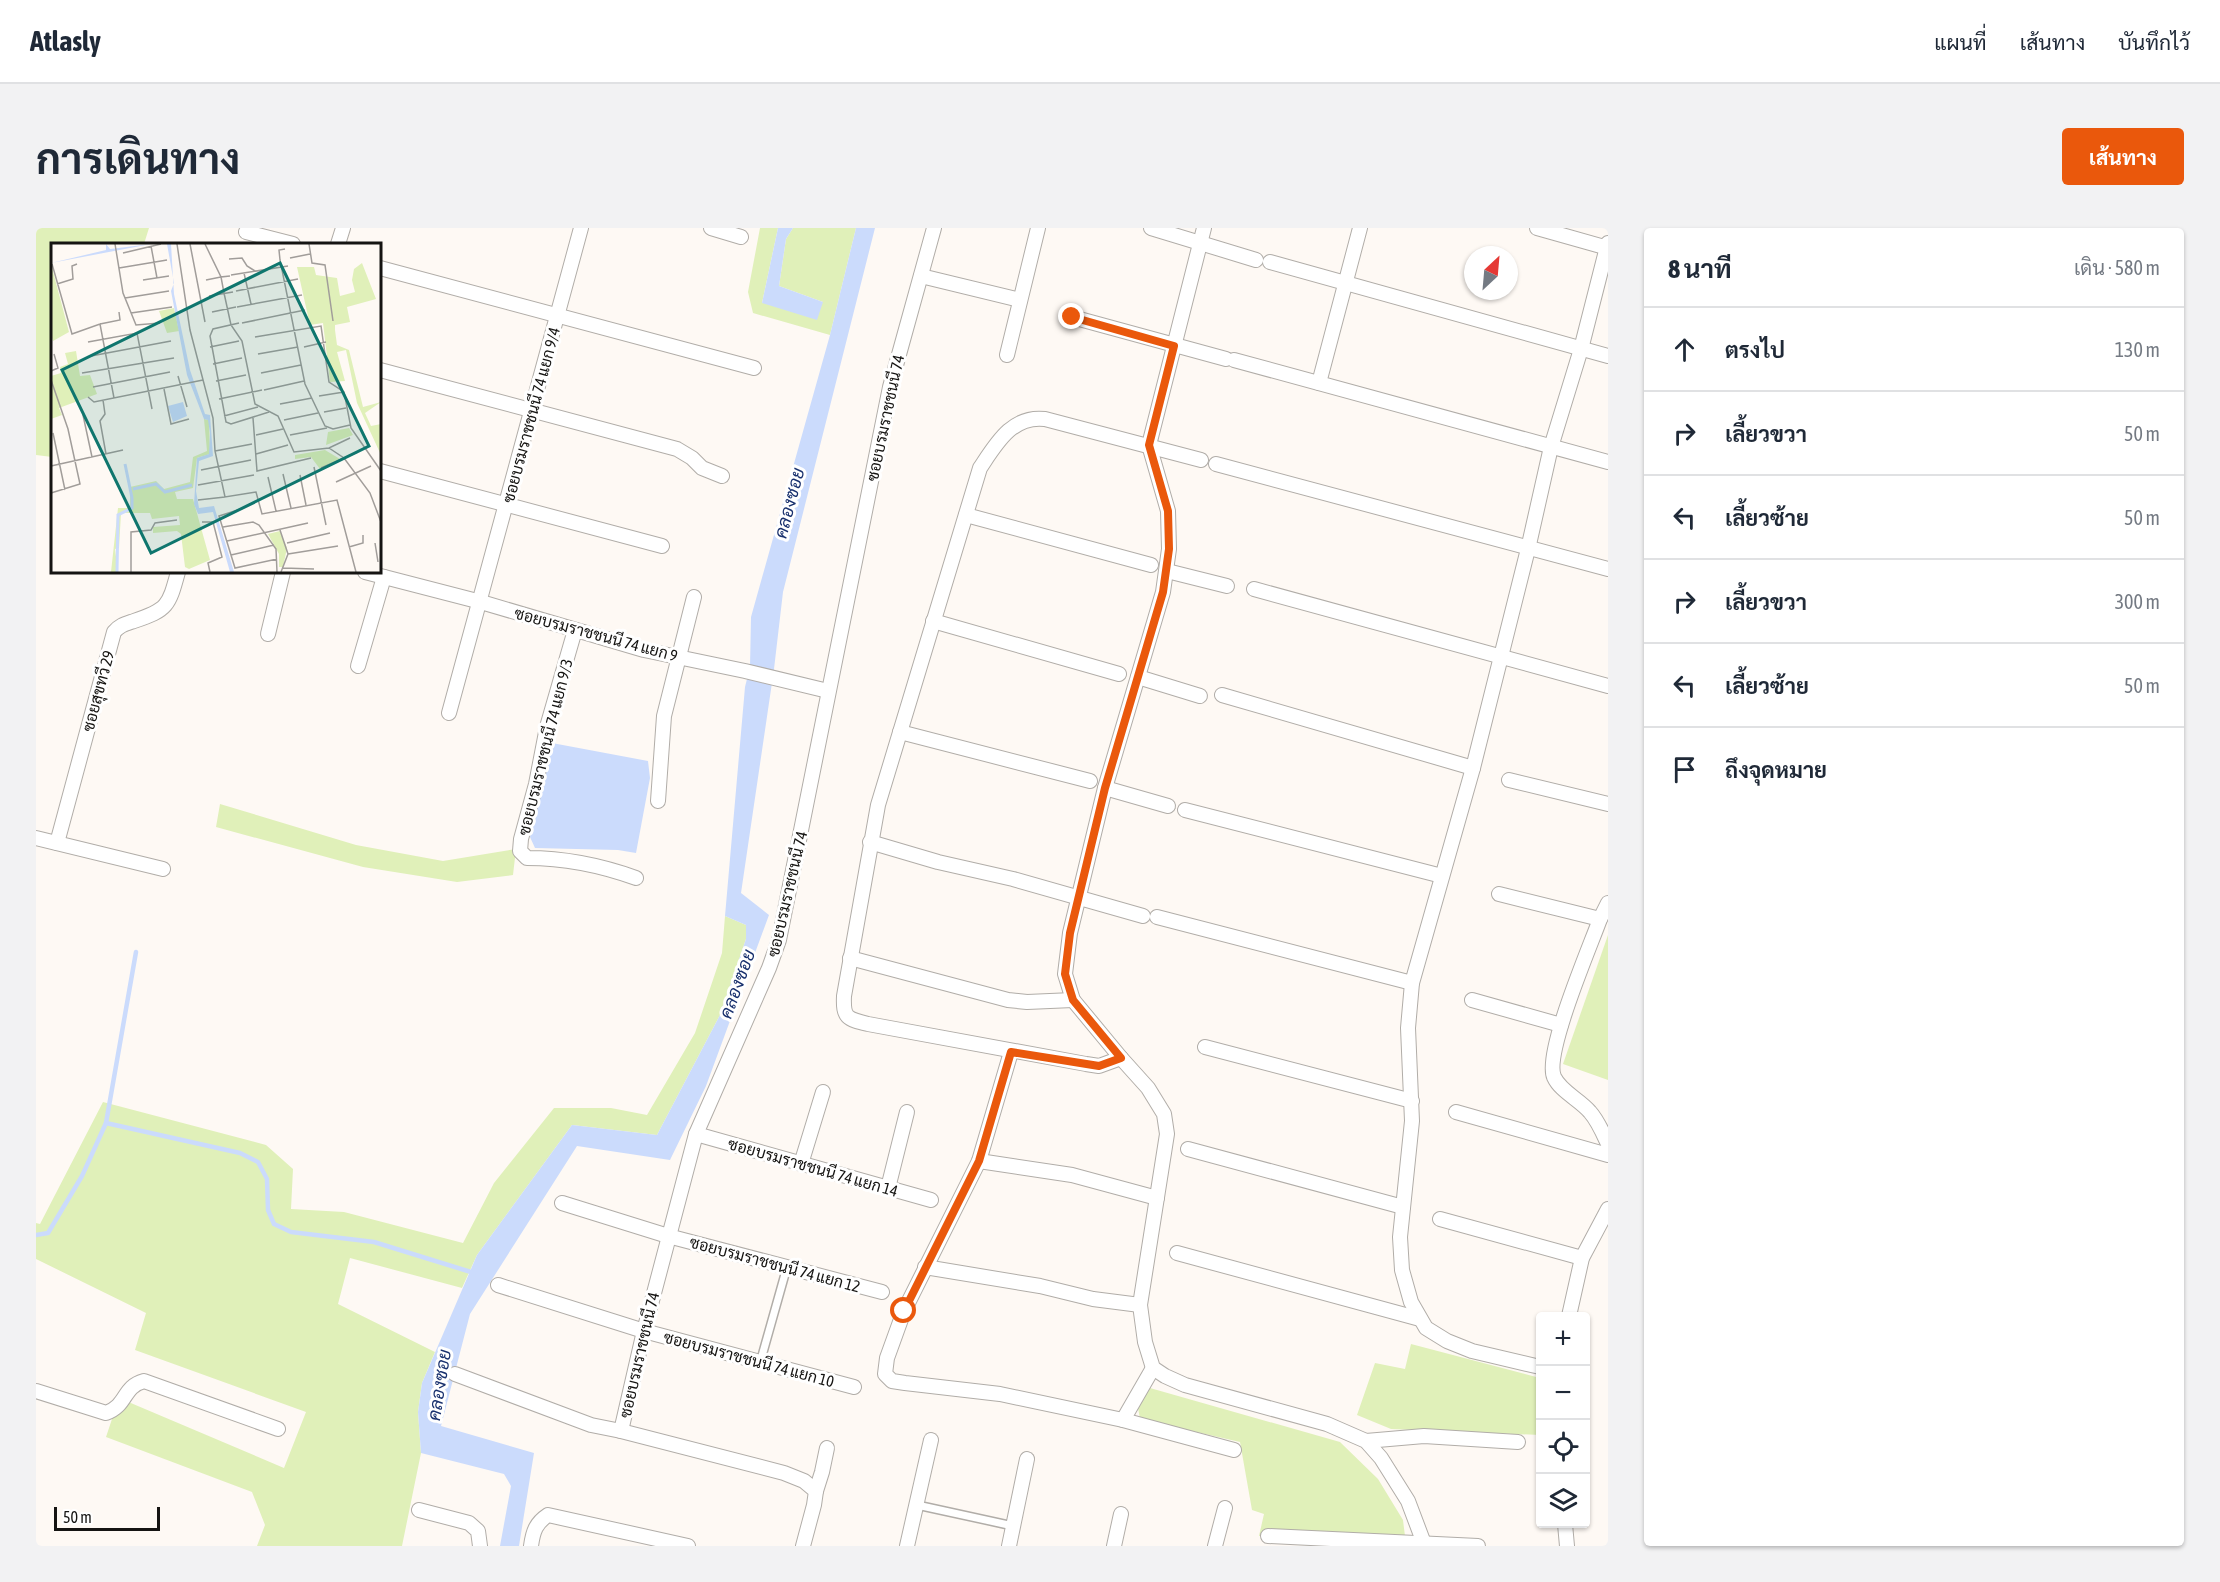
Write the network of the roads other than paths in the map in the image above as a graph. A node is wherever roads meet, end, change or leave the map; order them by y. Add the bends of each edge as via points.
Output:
1 (343, 228) edge
2 (581, 228) edge
3 (711, 228) edge
4 (934, 228) edge
5 (1038, 228) edge
6 (1151, 228) edge
7 (1204, 228) edge
8 (1360, 228) edge
9 (1537, 228) edge
10 (246, 232) dead end
11 (741, 237) dead end
12 (1200, 242) junction
13 (289, 243) edge
14 (338, 243) edge
15 (1608, 246) edge
16 (381, 268) edge
17 (921, 276) junction
18 (1346, 282) junction
19 (1020, 300) junction
20 (557, 317) junction
21 (1072, 317) dead end
22 (1174, 346) junction
23 (1581, 349) junction
24 (1007, 355) dead end
25 (1608, 356) edge
26 (754, 368) dead end
27 (381, 370) edge
28 (1319, 383) junction
29 (532, 410) junction
30 (1149, 445) junction
31 (1551, 447) junction
32 (1201, 460) dead end
33 (1608, 462) edge
34 (1216, 464) dead end
35 (381, 471) edge
36 (722, 476) dead end
37 (507, 505) junction
38 (966, 515) junction
39 (662, 546) dead end
40 (1528, 549) junction
41 (1151, 565) dead end
42 (1608, 569) edge
43 (1167, 571) junction
44 (178, 573) edge
45 (283, 573) edge
46 (369, 573) edge
47 (384, 577) junction
48 (1227, 586) dead end
49 (1254, 589) dead end
50 (694, 597) dead end
51 (481, 602) junction
52 (933, 621) junction
53 (574, 630) junction
54 (268, 634) dead end
55 (678, 656) junction
56 (1500, 657) junction
57 (358, 666) dead end
58 (1119, 674) dead end
59 (1138, 677) junction
60 (1608, 686) edge
61 (828, 691) junction
62 (1200, 696) dead end
63 (1222, 696) dead end
64 (449, 712) dead end
65 (900, 732) junction
66 (1473, 768) junction
67 (1509, 780) dead end
68 (1090, 781) dead end
69 (1105, 788) junction
70 (658, 801) dead end
71 (1608, 804) edge
72 (1168, 806) dead end
73 (1185, 810) dead end
74 (36, 838) edge
75 (870, 842) junction
76 (57, 843) junction
77 (163, 869) dead end
78 (1442, 876) junction
79 (636, 878) dead end
80 (1499, 894) dead end
81 (1079, 898) junction
82 (1608, 903) edge
83 (1600, 919) junction
84 (850, 958) junction
85 (1412, 983) junction
86 (1073, 1000) junction
87 (1472, 1000) dead end
88 (1561, 1025) junction
89 (1205, 1047) dead end
90 (1011, 1052) junction
91 (1121, 1058) junction
92 (823, 1092) dead end
93 (1412, 1101) junction
94 (907, 1112) dead end
95 (1456, 1112) dead end
96 (696, 1134) junction
97 (1608, 1144) edge
98 (1188, 1149) dead end
99 (1608, 1155) edge
100 (979, 1161) junction
101 (801, 1164) junction
102 (888, 1188) junction
103 (1157, 1198) junction
104 (931, 1200) dead end
105 (562, 1203) dead end
106 (1404, 1207) junction
107 (1608, 1209) edge
108 (1440, 1219) dead end
109 (668, 1236) junction
110 (1177, 1253) dead end
111 (1582, 1258) junction
112 (787, 1267) junction
113 (925, 1267) junction
114 (498, 1285) dead end
115 (882, 1292) dead end
116 (1140, 1305) junction
117 (1570, 1312) edge
118 (1420, 1319) junction
119 (644, 1331) junction
120 (760, 1363) junction
121 (1536, 1366) edge
122 (1153, 1368) junction
123 (455, 1374) dead end
124 (854, 1387) dead end
125 (36, 1391) edge
126 (1124, 1420) junction
127 (278, 1429) dead end
128 (621, 1431) junction
129 (931, 1440) dead end
130 (1366, 1441) junction
131 (1518, 1442) dead end
132 (827, 1448) dead end
133 (1234, 1450) dead end
134 (1027, 1459) dead end
135 (816, 1491) junction
136 (916, 1505) junction
137 (1225, 1508) dead end
138 (419, 1510) dead end
139 (1122, 1514) dead end
140 (1013, 1526) junction
141 (1565, 1528) edge
142 (1268, 1536) dead end
143 (1424, 1544) edge
144 (480, 1546) edge
145 (531, 1546) edge
146 (688, 1546) edge
147 (802, 1546) edge
148 (907, 1546) edge
149 (1009, 1546) edge
150 (1114, 1546) edge
151 (1215, 1546) edge
152 (1478, 1546) edge
153 (1567, 1546) edge

1 - 14 street
2 - 20 street, ซอยบรมราชชนนี 74 แยก 9/4
3 - 11 street
4 - 17 street, ซอยบรมราชชนนี 74
5 - 19 street
6 - 12 street
7 - 12 street
8 - 18 street
9 - 15 street
10 - 13 street
12 - 18 street
12 - 22 street
15 - 23 street
16 - 20 street
17 - 19 street
17 - 61 street, ซอยบรมราชชนนี 74 via 890,387
18 - 23 street
18 - 28 street
19 - 24 street
20 - 26 street
20 - 29 street, ซอยบรมราชชนนี 74 แยก 9/4
21 - 22 street
22 - 28 street
22 - 30 street
23 - 25 street
23 - 31 street
27 - 29 street
28 - 31 street
29 - 36 street via 677,449 702,468
29 - 37 street, ซอยบรมราชชนนี 74 แยก 9/4
30 - 32 street
30 - 38 street via 1045,419 1021,421 980,468
30 - 43 street via 1168,511
31 - 33 street
31 - 40 street
34 - 40 street
35 - 37 street
37 - 39 street
37 - 51 street, ซอยบรมราชชนนี 74 แยก 9/4
38 - 41 street
38 - 52 street
40 - 42 street
40 - 56 street
43 - 48 street
43 - 59 street
44 - 76 street, ซอยสุขทวี 29 via 165,607 120,625 114,632
45 - 54 street
46 - 47 street, ซอยบรมราชชนนี 74 แยก 9
47 - 51 street, ซอยบรมราชชนนี 74 แยก 9
47 - 57 street
49 - 56 street
50 - 55 street
51 - 53 street, ซอยบรมราชชนนี 74 แยก 9
51 - 64 street, ซอยบรมราชชนนี 74 แยก 9/4
52 - 58 street
52 - 65 street
53 - 55 street, ซอยบรมราชชนนี 74 แยก 9
53 - 79 street, ซอยบรมราชชนนี 74 แยก 9/3 via 547,727 520,851 527,858 576,861
55 - 61 street, ซอยบรมราชชนนี 74 แยก 9
55 - 70 street via 664,716
56 - 60 street
56 - 66 street
59 - 62 street
59 - 69 street
61 - 96 street, ซอยบรมราชชนนี 74 via 779,940
63 - 66 street
65 - 68 street
65 - 75 street
66 - 78 street
67 - 71 street
69 - 72 street
69 - 81 street
73 - 78 street
74 - 76 street
75 - 81 street
75 - 84 street
76 - 77 street
78 - 85 street
80 - 83 street
81 - 85 street
81 - 86 street via 1065,974
82 - 83 street
83 - 88 street
84 - 86 street via 1008,1000
84 - 90 street via 843,1012 854,1021
85 - 93 street via 1408,1028
86 - 91 street
87 - 88 street
88 - 97 street via 1553,1059 1554,1076 1590,1112
89 - 93 street
90 - 91 street via 1099,1066
90 - 100 street
91 - 103 street via 1148,1088 1164,1114 1167,1134
92 - 101 street
93 - 106 street
94 - 102 street
95 - 99 street
96 - 101 street, ซอยบรมราชชนนี 74 แยก 14
96 - 109 street, ซอยบรมราชชนนี 74
98 - 106 street
100 - 103 street via 1072,1175
100 - 113 street
101 - 102 street, ซอยบรมราชชนนี 74 แยก 14
102 - 104 street, ซอยบรมราชชนนี 74 แยก 14
103 - 116 street
105 - 109 street, ซอยบรมราชชนนี 74 แยก 12
106 - 118 street via 1400,1237 1402,1270
107 - 111 street
108 - 111 street
109 - 112 street, ซอยบรมราชชนนี 74 แยก 12
109 - 119 street, ซอยบรมราชชนนี 74
110 - 118 street
111 - 117 street
112 - 115 street, ซอยบรมราชชนนี 74 แยก 12
112 - 120 lane
113 - 116 street
113 - 126 street via 887,1358 885,1374 892,1381 1000,1394
114 - 119 street, ซอยบรมราชชนนี 74 แยก 10
116 - 122 street
118 - 121 street via 1426,1328 1447,1341
119 - 120 street, ซอยบรมราชชนนี 74 แยก 10
119 - 128 street, ซอยบรมราชชนนี 74
120 - 124 street, ซอยบรมราชชนนี 74 แยก 10
122 - 126 street
122 - 130 street via 1185,1385 1327,1424
123 - 128 street via 591,1425
125 - 127 street via 106,1413 116,1410 131,1386 144,1381
126 - 133 street
128 - 135 street, ซอยบรมราชชนนี 74 via 784,1473
129 - 136 street
130 - 131 street via 1424,1436
130 - 143 street via 1408,1501
132 - 135 street
134 - 140 street
135 - 147 street
136 - 140 lane
136 - 148 street
137 - 151 street
138 - 144 street via 469,1523 478,1531
139 - 150 street
140 - 149 street
141 - 153 street
142 - 143 street
143 - 152 street
145 - 146 street via 538,1522 548,1515

